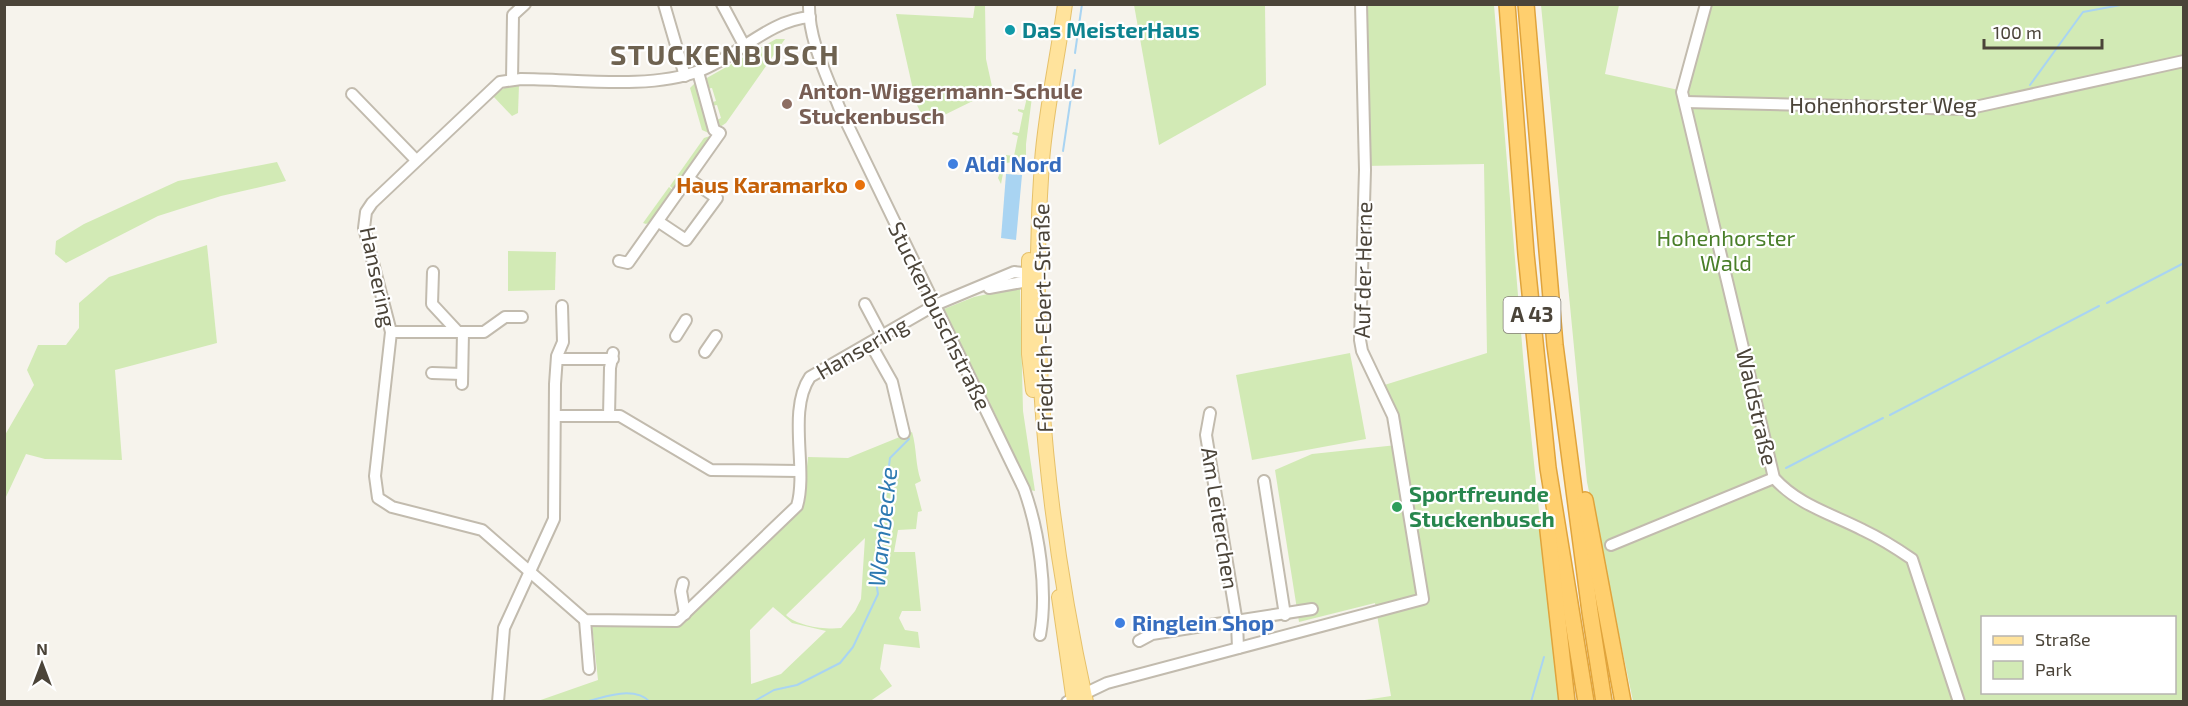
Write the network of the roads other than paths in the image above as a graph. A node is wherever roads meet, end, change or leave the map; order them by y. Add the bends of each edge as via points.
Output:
1 (525, 4) edge
2 (664, 4) edge
3 (722, 4) edge
4 (809, 4) edge
5 (1058, 4) edge
6 (1065, 4) edge
7 (1361, 4) edge
8 (1508, 4) edge
9 (1526, 4) edge
10 (1706, 4) edge
11 (810, 17) junction
12 (746, 47) junction
13 (2184, 61) edge
14 (698, 72) junction
15 (685, 76) junction
16 (512, 80) junction
17 (352, 94) dead end
18 (1685, 102) junction
19 (416, 160) junction
20 (689, 179) junction
21 (659, 222) junction
22 (619, 261) dead end
23 (433, 272) dead end
24 (1031, 276) junction
25 (865, 304) dead end
26 (935, 305) junction
27 (562, 306) dead end
28 (522, 317) dead end
29 (686, 320) dead end
30 (392, 332) junction
31 (460, 332) junction
32 (676, 336) dead end
33 (716, 336) dead end
34 (882, 336) junction
35 (870, 343) junction
36 (705, 352) dead end
37 (557, 359) junction
38 (432, 373) dead end
39 (1210, 413) dead end
40 (1563, 413) junction
41 (555, 416) junction
42 (609, 416) junction
43 (904, 433) dead end
44 (1548, 468) junction
45 (799, 471) junction
46 (1774, 478) junction
47 (1264, 481) dead end
48 (1611, 545) dead end
49 (531, 573) junction
50 (683, 583) dead end
51 (1312, 609) dead end
52 (685, 614) junction
53 (1285, 615) junction
54 (585, 620) junction
55 (1237, 623) junction
56 (1040, 635) dead end
57 (1139, 641) dead end
58 (1239, 648) junction
59 (589, 669) dead end
60 (1077, 699) edge
61 (498, 702) edge
62 (1567, 702) edge
63 (1586, 702) edge
64 (1604, 702) edge
65 (1623, 702) edge
66 (1959, 702) edge

1 - 16 street via 513,15
2 - 15 street
3 - 12 street
4 - 11 street, Stuckenbuschstraße
5 - 24 main road, Friedrich-Ebert-Straße via 1034,168
6 - 24 main road, Friedrich-Ebert-Straße
7 - 58 street, Auf der Herne via 1365,170 1360,340 1393,416 1423,599
8 - 44 highway, A 43 via 1526,254
9 - 40 highway, A 43
10 - 18 street, Waldstraße via 1682,92
11 - 12 street, Hansering via 789,21
11 - 26 street, Stuckenbuschstraße via 839,108
12 - 14 street, Hansering
13 - 18 street, Hohenhorster Weg via 1966,109
14 - 15 street, Hansering
14 - 20 street via 714,130 720,133
15 - 16 street, Hansering via 667,80
16 - 19 street, Hansering via 500,82 487,92
17 - 19 street
18 - 46 street, Waldstraße
19 - 30 street, Hansering via 372,203 364,220
20 - 21 street
20 - 21 street via 717,198 686,240
21 - 22 street via 628,263
23 - 31 street via 432,304
24 - 26 street, Hansering
24 - 60 main road, Friedrich-Ebert-Straße via 1030,372 1053,531 1062,628
25 - 34 street
26 - 34 street, Hansering
26 - 56 street, Stuckenbuschstraße via 1033,514 1042,599
27 - 37 street via 562,342
28 - 31 street via 505,317 484,332
29 - 32 street
30 - 31 street
30 - 49 street, Hansering via 375,476 378,498 392,507 482,530
31 - 38 street via 462,379
33 - 36 street
34 - 35 street, Hansering
35 - 43 street via 892,382
35 - 45 street, Hansering via 818,371 805,385
37 - 41 street
37 - 42 street via 613,356
39 - 55 street, Am Leiterchen via 1206,435
40 - 64 highway, A 43
40 - 65 highway via 1580,462
41 - 42 street
41 - 49 street via 554,519
42 - 45 street via 620,416 711,470
44 - 62 highway via 1544,490
44 - 63 highway, A 43
45 - 52 street, Hansering via 795,511
46 - 48 street
46 - 66 street, Waldstraße via 1807,504 1912,559
47 - 53 street
49 - 54 street, Hansering
49 - 61 street via 504,628
50 - 52 street
51 - 53 street, Am Leiterchen
52 - 54 street, Hansering via 677,621
53 - 55 street, Am Leiterchen
54 - 59 street
55 - 57 street, Am Leiterchen via 1152,634
55 - 58 street, Am Leiterchen
58 - 60 street via 1107,683

